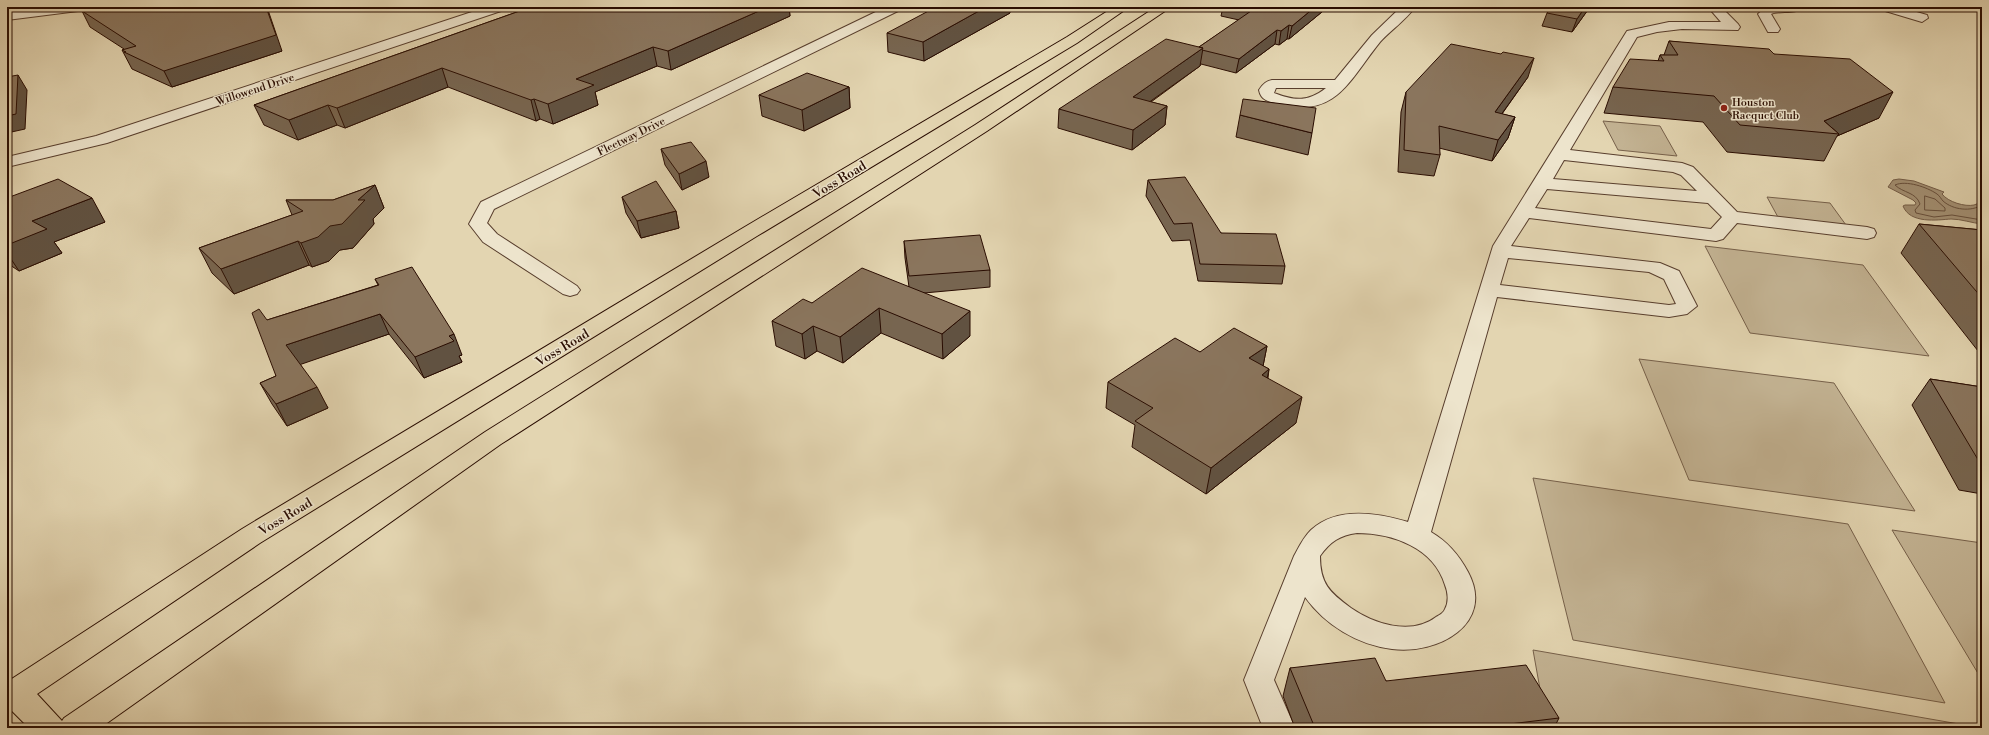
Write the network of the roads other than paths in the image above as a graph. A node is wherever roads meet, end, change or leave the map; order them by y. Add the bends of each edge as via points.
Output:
1 (78, 7) edge
2 (500, 7) edge
3 (896, 7) edge
4 (1123, 7) edge
5 (1165, 7) edge
6 (1409, 7) edge
7 (1714, 7) edge
8 (1796, 7) edge
9 (1886, 7) edge
10 (7, 16) edge
11 (1922, 18) dead end
12 (1773, 29) dead end
13 (1338, 84) dead end
14 (945, 116) junction
15 (980, 128) junction
16 (1560, 154) junction
17 (7, 162) edge
18 (1542, 183) junction
19 (1713, 198) junction
20 (1524, 212) junction
21 (1732, 217) junction
22 (750, 232) junction
23 (1868, 232) dead end
24 (789, 250) junction
25 (1500, 250) junction
26 (570, 290) dead end
27 (1489, 290) junction
28 (1417, 536) junction
29 (1307, 556) junction
30 (11, 695) edge
31 (50, 728) edge
32 (75, 728) edge
33 (1279, 728) edge

1 - 10 street
2 - 17 street, Willowend Drive via 101,140
3 - 26 street, Fleetway Drive via 487,206 478,224 490,238
4 - 14 main road, Voss Road
5 - 15 main road
6 - 13 street via 1383,30
7 - 16 street via 1733,27 1696,18 1681,31 1653,27 1632,34
8 - 12 street via 1765,11 1765,17
9 - 11 street
14 - 15 main road
14 - 22 main road, Voss Road
15 - 24 main road
16 - 18 street
16 - 19 street via 1676,167 1687,171
18 - 19 street
18 - 20 street
19 - 21 street
20 - 21 street via 1716,235
20 - 25 street
21 - 23 street
22 - 24 main road
22 - 30 main road, Voss Road via 251,536
24 - 32 main road via 493,438
25 - 27 street
25 - 27 street via 1653,267 1672,276 1687,306 1669,311
27 - 28 street
28 - 29 street via 1394,527 1370,522 1348,524 1328,530 1315,541
28 - 29 street via 1436,549 1451,565 1460,582 1462,599 1457,615 1445,628 1426,636 1403,638 1378,634 1352,624 1331,610 1315,592 1307,573
29 - 33 street via 1259,680
30 - 31 main road

